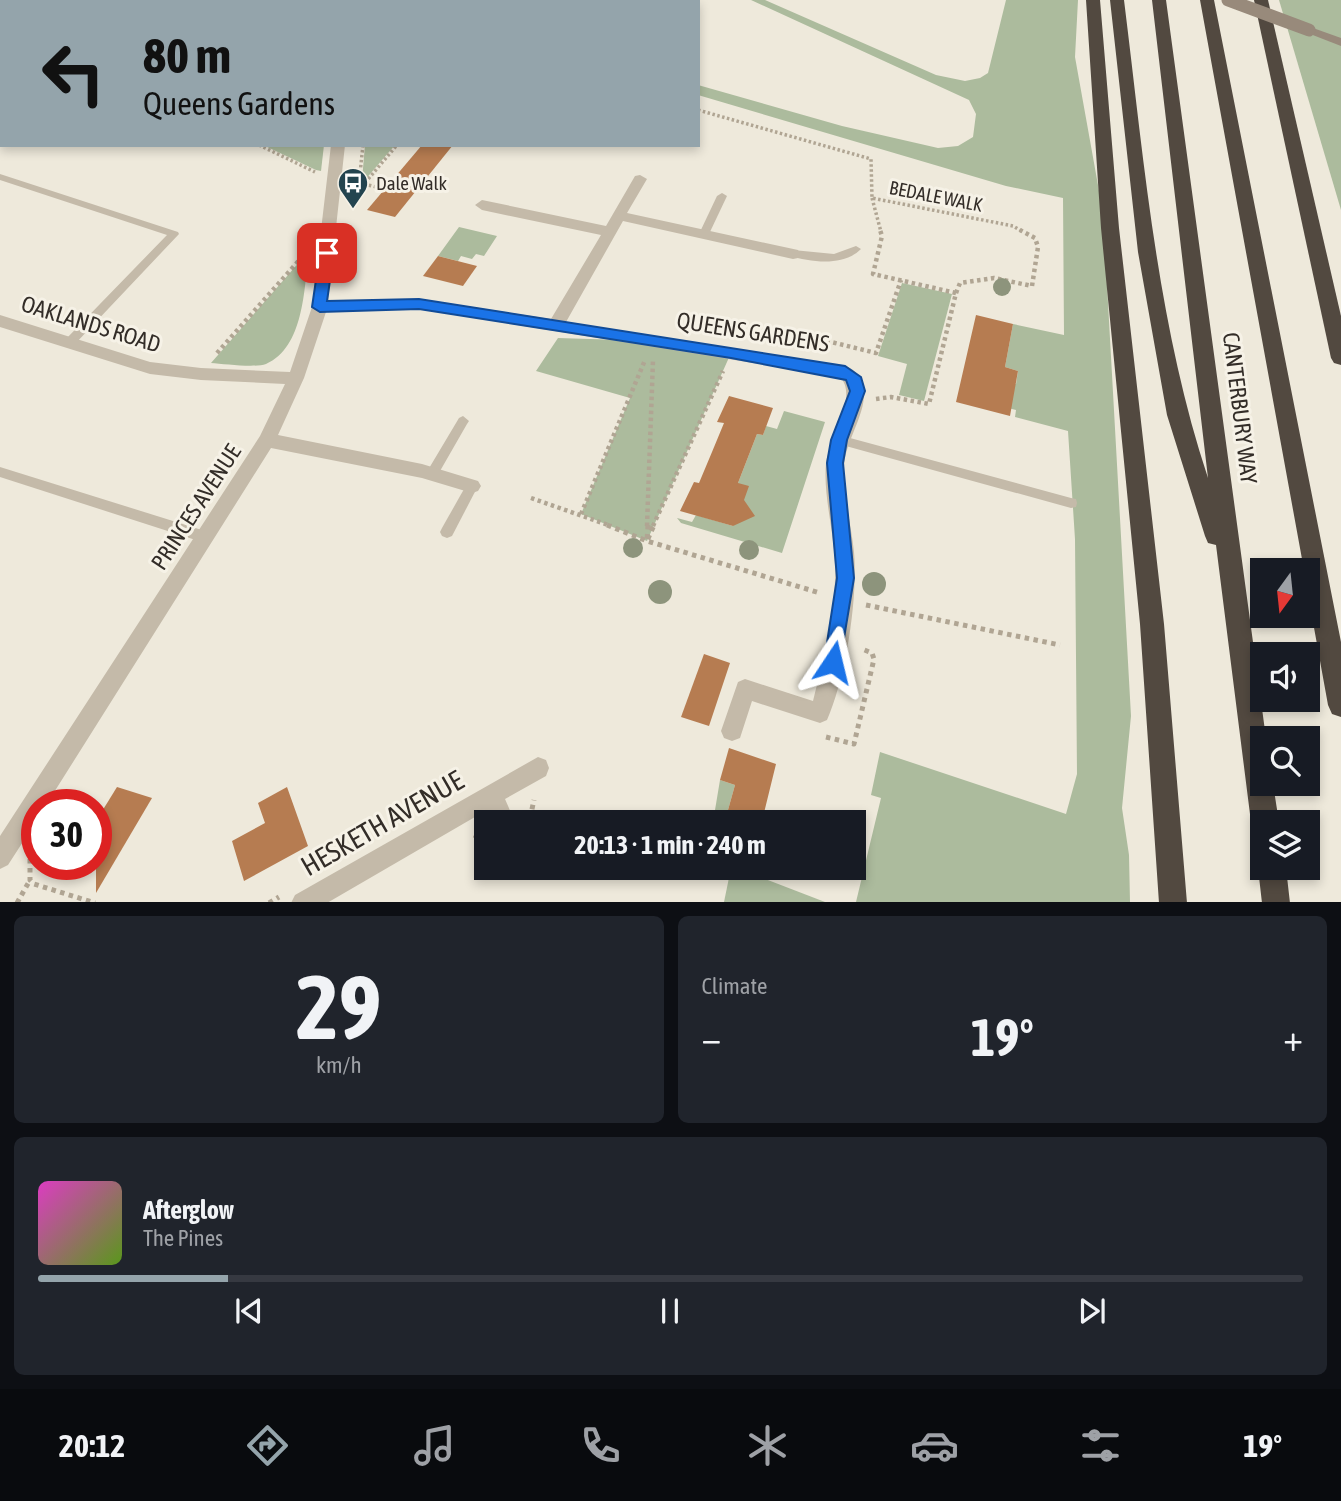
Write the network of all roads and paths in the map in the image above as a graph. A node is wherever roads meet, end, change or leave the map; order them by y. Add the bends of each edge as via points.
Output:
1 (1093, 0) edge
2 (1117, 0) edge
3 (1159, 0) edge
4 (1207, 0) edge
5 (1228, 0) edge
6 (1261, 0) edge
7 (1341, 42) edge
8 (700, 111) edge
9 (263, 147) edge
10 (338, 147) edge
11 (363, 147) edge
12 (395, 147) edge
13 (335, 173) junction
14 (0, 177) edge
15 (640, 179) dead end
16 (364, 184) junction
17 (384, 189) dead end
18 (722, 196) dead end
19 (872, 198) junction
20 (482, 205) dead end
21 (619, 216) junction
22 (610, 232) junction
23 (704, 234) junction
24 (856, 249) dead end
25 (305, 253) dead end
26 (793, 254) joint
27 (901, 280) junction
28 (956, 293) junction
29 (320, 307) junction
30 (0, 321) edge
31 (556, 325) junction
32 (653, 341) junction
33 (69, 342) junction
34 (731, 352) junction
35 (876, 353) dead end
36 (216, 355) dead end
37 (1341, 358) edge
38 (296, 378) junction
39 (870, 403) dead end
40 (463, 421) dead end
41 (267, 440) junction
42 (839, 440) junction
43 (0, 472) edge
44 (432, 474) junction
45 (472, 486) joint
46 (531, 498) dead end
47 (1071, 503) dead end
48 (581, 514) junction
49 (447, 533) dead end
50 (205, 537) junction
51 (647, 541) junction
52 (1232, 585) junction
53 (844, 600) junction
54 (857, 642) dead end
55 (1059, 645) dead end
56 (1341, 705) edge
57 (732, 731) dead end
58 (825, 737) dead end
59 (538, 768) dead end
60 (491, 795) junction
61 (498, 810) edge
62 (1263, 810) edge
63 (0, 857) edge
64 (30, 880) joint
65 (1273, 880) edge
66 (17, 902) edge
67 (95, 902) edge
68 (303, 902) edge
69 (1173, 902) edge
70 (1276, 902) edge

1 - 69 highway via 1110,228 1152,624
2 - 52 highway via 1147,252 1177,415
3 - 52 highway, CANTERBURY WAY
4 - 56 highway, CANTERBURY WAY
5 - 7 main road, bridge
6 - 37 highway
8 - 19 path, BEDALE WALK via 871,159
9 - 13 path via 315,172
10 - 13 street, PRINCES AVENUE
11 - 16 path via 359,183
12 - 16 path
13 - 29 street, PRINCES AVENUE
14 - 33 lane via 174,234
15 - 21 street
16 - 17 path
18 - 23 lane
19 - 27 path via 883,236 873,274
19 - 28 path, BEDALE WALK via 1023,229 1035,238 1038,247 1032,286 994,278 960,283
20 - 22 street
21 - 22 street
21 - 23 street
22 - 31 street
23 - 26 street
24 - 26 lane via 830,258
25 - 36 path
27 - 28 path
27 - 35 path
28 - 39 path via 929,404 891,397
29 - 31 street, QUEENS GARDENS via 419,304
29 - 38 street, PRINCES AVENUE
30 - 33 street, OAKLANDS ROAD
31 - 32 street, QUEENS GARDENS
32 - 34 street, QUEENS GARDENS
32 - 48 path
32 - 51 path
33 - 38 street, OAKLANDS ROAD via 150,368
34 - 42 street, QUEENS GARDENS via 852,376 857,391
34 - 51 path
38 - 41 street, PRINCES AVENUE
40 - 44 lane
41 - 44 street
41 - 50 street, PRINCES AVENUE
42 - 47 lane
42 - 53 street, QUEENS GARDENS via 835,475 845,562
43 - 50 lane
44 - 45 street
45 - 49 lane
46 - 48 path
48 - 51 path
50 - 63 street, PRINCES AVENUE
51 - 53 path
52 - 62 highway, CANTERBURY WAY
53 - 55 path
53 - 57 street, QUEENS GARDENS via 820,713 745,689
54 - 58 path via 874,659 854,744
59 - 60 street, HESKETH AVENUE
60 - 61 street, HESKETH AVENUE
60 - 68 street, HESKETH AVENUE
64 - 66 path
64 - 67 path
65 - 70 highway

